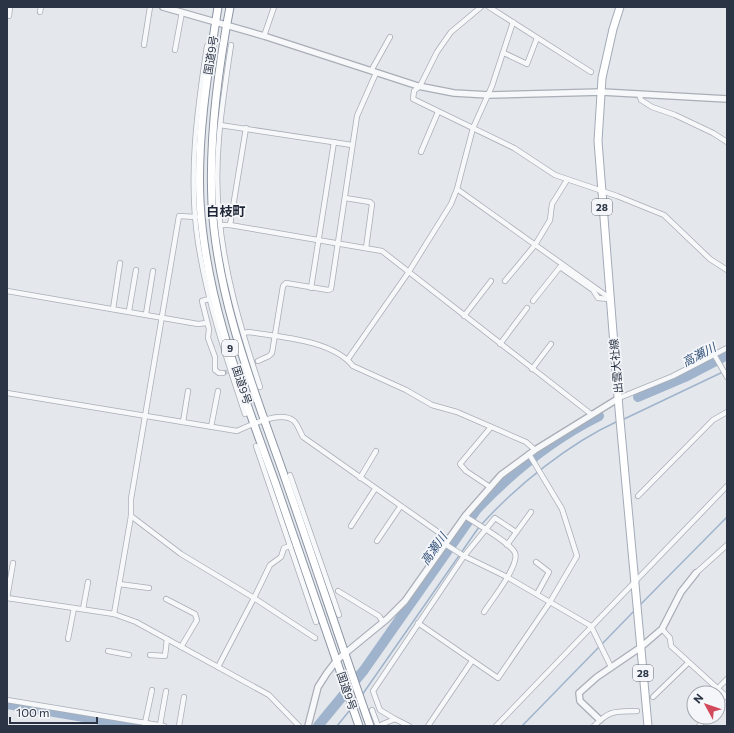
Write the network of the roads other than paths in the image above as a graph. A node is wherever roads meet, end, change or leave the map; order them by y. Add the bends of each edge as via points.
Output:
1 (10, 7) edge
2 (150, 7) edge
3 (163, 7) edge
4 (218, 7) edge
5 (230, 7) edge
6 (274, 7) edge
7 (481, 7) edge
8 (489, 7) edge
9 (620, 7) edge
10 (182, 12) junction
11 (9, 16) dead end
12 (216, 21) junction
13 (513, 22) junction
14 (226, 24) junction
15 (264, 36) junction
16 (390, 37) dead end
17 (538, 38) junction
18 (144, 45) dead end
19 (231, 45) dead end
20 (207, 46) dead end
21 (175, 50) dead end
22 (504, 53) junction
23 (222, 63) junction
24 (374, 72) junction
25 (591, 72) dead end
26 (227, 74) junction
27 (420, 86) junction
28 (206, 88) junction
29 (602, 92) junction
30 (639, 94) junction
31 (489, 95) junction
32 (199, 96) junction
33 (727, 99) edge
34 (438, 112) junction
35 (220, 125) junction
36 (246, 128) junction
37 (473, 128) junction
38 (334, 142) junction
39 (727, 142) edge
40 (352, 145) junction
41 (421, 152) dead end
42 (212, 179) junction
43 (567, 180) junction
44 (457, 189) junction
45 (218, 190) junction
46 (601, 190) junction
47 (344, 198) junction
48 (196, 217) junction
49 (220, 225) junction
50 (230, 225) junction
51 (319, 240) junction
52 (338, 243) junction
53 (535, 245) junction
54 (366, 248) junction
55 (120, 263) dead end
56 (136, 270) dead end
57 (727, 270) edge
58 (152, 271) dead end
59 (408, 273) junction
60 (491, 280) dead end
61 (505, 281) dead end
62 (311, 288) junction
63 (225, 291) junction
64 (7, 292) edge
65 (233, 298) junction
66 (209, 299) junction
67 (611, 299) junction
68 (533, 301) dead end
69 (528, 308) dead end
70 (113, 309) junction
71 (129, 312) junction
72 (146, 314) junction
73 (464, 316) junction
74 (162, 317) junction
75 (207, 323) junction
76 (243, 333) junction
77 (275, 336) junction
78 (500, 344) junction
79 (551, 344) dead end
80 (727, 348) edge
81 (248, 351) junction
82 (714, 356) junction
83 (348, 359) junction
84 (258, 360) tunnel mouth
85 (245, 361) junction
86 (532, 369) junction
87 (223, 373) dead end
88 (727, 377) edge
89 (260, 387) dead end
90 (188, 391) dead end
91 (218, 391) dead end
92 (7, 393) edge
93 (239, 396) junction
94 (619, 398) junction
95 (247, 402) junction
96 (727, 412) edge
97 (245, 414) dead end
98 (591, 414) junction
99 (146, 416) junction
100 (264, 421) junction
101 (183, 422) junction
102 (254, 424) junction
103 (212, 427) junction
104 (491, 427) junction
105 (256, 446) dead end
106 (535, 450) junction
107 (376, 451) dead end
108 (529, 454) junction
109 (287, 476) junction
110 (360, 478) junction
111 (727, 486) edge
112 (490, 487) junction
113 (375, 489) junction
114 (279, 495) junction
115 (638, 496) dead end
116 (276, 506) junction
117 (400, 507) junction
118 (531, 512) dead end
119 (131, 516) junction
120 (465, 516) junction
121 (351, 526) dead end
122 (485, 529) junction
123 (516, 532) junction
124 (377, 541) dead end
125 (447, 541) junction
126 (507, 545) junction
127 (727, 545) edge
128 (290, 546) junction
129 (464, 556) junction
130 (536, 562) dead end
131 (13, 563) dead end
132 (324, 571) junction
133 (696, 573) joint
134 (507, 577) junction
135 (88, 582) dead end
136 (303, 582) junction
137 (635, 582) junction
138 (119, 584) junction
139 (321, 584) junction
140 (149, 588) dead end
141 (312, 590) junction
142 (338, 591) dead end
143 (537, 594) junction
144 (7, 598) edge
145 (254, 598) junction
146 (166, 599) dead end
147 (550, 602) junction
148 (74, 608) junction
149 (82, 609) junction
150 (484, 612) dead end
151 (114, 614) junction
152 (339, 615) dead end
153 (316, 622) dead end
154 (382, 622) junction
155 (418, 623) junction
156 (591, 626) junction
157 (662, 629) junction
158 (315, 638) dead end
159 (68, 639) dead end
160 (167, 639) junction
161 (181, 646) junction
162 (641, 647) junction
163 (108, 651) dead end
164 (345, 653) junction
165 (129, 655) dead end
166 (150, 655) dead end
167 (337, 660) junction
168 (472, 662) junction
169 (688, 662) junction
170 (218, 667) junction
171 (611, 667) junction
172 (715, 685) edge
173 (152, 690) dead end
174 (166, 691) dead end
175 (184, 696) dead end
176 (653, 697) dead end
177 (7, 700) edge
178 (372, 710) dead end
179 (637, 711) dead end
180 (396, 719) junction
181 (600, 720) junction
182 (145, 723) junction
183 (376, 725) edge
184 (162, 726) edge
185 (179, 726) edge
186 (299, 726) edge
187 (308, 726) edge
188 (359, 726) edge
189 (409, 726) edge
190 (428, 726) edge
191 (496, 726) edge
192 (594, 726) edge
193 (648, 726) edge

1 - 11 street
2 - 18 street
3 - 10 street
4 - 12 main road, 国道9号 / 9
5 - 14 main road, 国道9号 / 9
6 - 15 street
7 - 27 street via 451,32 437,52
8 - 13 street
9 - 29 main road, 出雲大社線 / 28 via 602,78
10 - 12 street
10 - 21 street
12 - 14 street
12 - 28 main road, 国道9号 / 9
13 - 17 street
13 - 22 street
14 - 15 street
14 - 23 main road, 国道9号 / 9
15 - 24 street
16 - 24 street
17 - 22 street via 527,64
17 - 25 street
19 - 26 street
20 - 32 street
22 - 31 street
23 - 26 street
23 - 42 main road, 国道9号 / 9 via 214,120
24 - 27 street
24 - 40 street via 357,116
26 - 35 street
27 - 31 street via 454,93
27 - 34 street via 414,91 413,99
28 - 32 street
28 - 95 main road, 国道9号 / 9 via 200,160 200,201 204,238 219,315
29 - 30 street
29 - 31 street
29 - 46 main road, 出雲大社線 / 28 via 598,141
30 - 33 street
30 - 39 street via 641,100 652,107 713,133
31 - 37 street
32 - 48 street via 194,156
34 - 37 street
34 - 41 street
35 - 36 street
35 - 45 street
36 - 38 street
36 - 50 street
37 - 43 street via 514,148
37 - 44 street
38 - 40 street
38 - 51 street
40 - 47 street
42 - 45 street
42 - 63 main road, 国道9号 / 9 via 215,240
43 - 46 street
43 - 53 street via 552,204 550,220
44 - 53 street
44 - 59 street via 451,204
45 - 49 street
46 - 57 street via 664,215 710,259
46 - 67 main road, 出雲大社線 / 28
47 - 52 street
47 - 54 street via 372,204
48 - 66 street
48 - 74 street via 179,216
49 - 50 street
49 - 65 street
50 - 51 street
51 - 52 street
51 - 62 street
52 - 54 street
52 - 62 street via 331,289
53 - 61 street
53 - 67 street
54 - 59 street via 382,251
55 - 70 street
56 - 71 street
58 - 72 street
59 - 73 street
59 - 83 street
60 - 73 street
62 - 77 street via 286,283 283,286
63 - 65 street
63 - 85 main road, 国道9号 / 9
64 - 70 street
65 - 76 street
66 - 75 street via 202,301
66 - 93 street
67 - 68 street via 598,298 593,290 560,267
67 - 94 main road, 出雲大社線 / 28
69 - 78 street
70 - 71 street
71 - 72 street
72 - 74 street
73 - 78 street
74 - 75 street via 198,324
74 - 99 street
75 - 87 street via 208,338 215,357 215,370
76 - 77 street
76 - 81 street
77 - 83 street via 302,340
77 - 84 street via 272,353
78 - 86 street
79 - 86 street
80 - 82 street
81 - 85 street
81 - 89 street
82 - 88 street
82 - 94 street
83 - 104 street via 353,366 432,405 457,412
85 - 100 main road, 国道9号 / 9
86 - 98 street
90 - 101 street
91 - 103 street
92 - 99 street
93 - 95 street
93 - 97 street
94 - 98 street
94 - 137 main road, 出雲大社線 / 28
95 - 102 main road, 国道9号 / 9
96 - 115 street via 713,420
98 - 106 street
99 - 101 street
99 - 119 street via 131,499
100 - 102 street
100 - 109 main road, 国道9号 / 9
100 - 110 street via 281,416 288,417 298,426 303,437
101 - 103 street
102 - 103 street via 237,431
102 - 114 main road, 国道9号 / 9
104 - 106 street via 526,442
104 - 112 street via 460,464
105 - 116 street
106 - 108 street
107 - 110 street
108 - 112 street via 501,475
108 - 147 street via 562,509 577,556
109 - 132 street via 294,485
109 - 139 main road, 国道9号 / 9
110 - 113 street
111 - 137 street
112 - 120 street
113 - 117 street
113 - 121 street
114 - 116 street
114 - 141 main road, 国道9号 / 9
116 - 128 street
117 - 124 street
117 - 125 street
118 - 123 street
119 - 138 street
119 - 145 street via 181,554
120 - 122 street
120 - 125 street
122 - 123 street via 495,518
122 - 126 street
122 - 129 street
123 - 126 street
125 - 129 street
125 - 154 street via 405,601
126 - 134 street via 515,553 515,561
127 - 133 street
128 - 136 street
128 - 145 street via 284,548 281,557 270,565
129 - 134 street
129 - 155 street
130 - 143 street via 549,572
131 - 144 street
132 - 139 street
132 - 152 street
133 - 157 street via 680,592
134 - 143 street
134 - 150 street
135 - 149 street
136 - 141 street
136 - 153 street
137 - 156 street
137 - 162 main road, 出雲大社線 / 28
138 - 140 street
138 - 151 street
139 - 164 main road, 国道9号 / 9
141 - 167 main road, 国道9号 / 9
142 - 154 street via 379,616
143 - 147 street
144 - 148 street
145 - 158 street
145 - 170 street
146 - 161 street via 195,614 197,620
147 - 156 street
147 - 168 street via 498,678
148 - 149 street
148 - 159 street
149 - 151 street
151 - 160 street via 136,622
154 - 164 street
155 - 168 street
155 - 180 street via 373,691 380,710
156 - 171 street
156 - 191 street
157 - 162 street
157 - 169 street via 670,638 671,646
160 - 161 street
160 - 166 street via 165,656
161 - 170 street
162 - 171 street
162 - 193 main road, 出雲大社線 / 28
163 - 165 street
164 - 167 street
164 - 183 main road, 国道9号 / 9 via 367,718
167 - 187 street via 318,687
167 - 188 main road, 国道9号 / 9
168 - 190 street
169 - 172 street
169 - 176 street
170 - 186 street via 269,695
171 - 181 street via 587,685 578,697
173 - 182 street
174 - 184 street
175 - 185 street
177 - 182 street
178 - 183 street
179 - 181 street via 613,712
180 - 183 street
180 - 189 street
181 - 192 street
182 - 184 street

